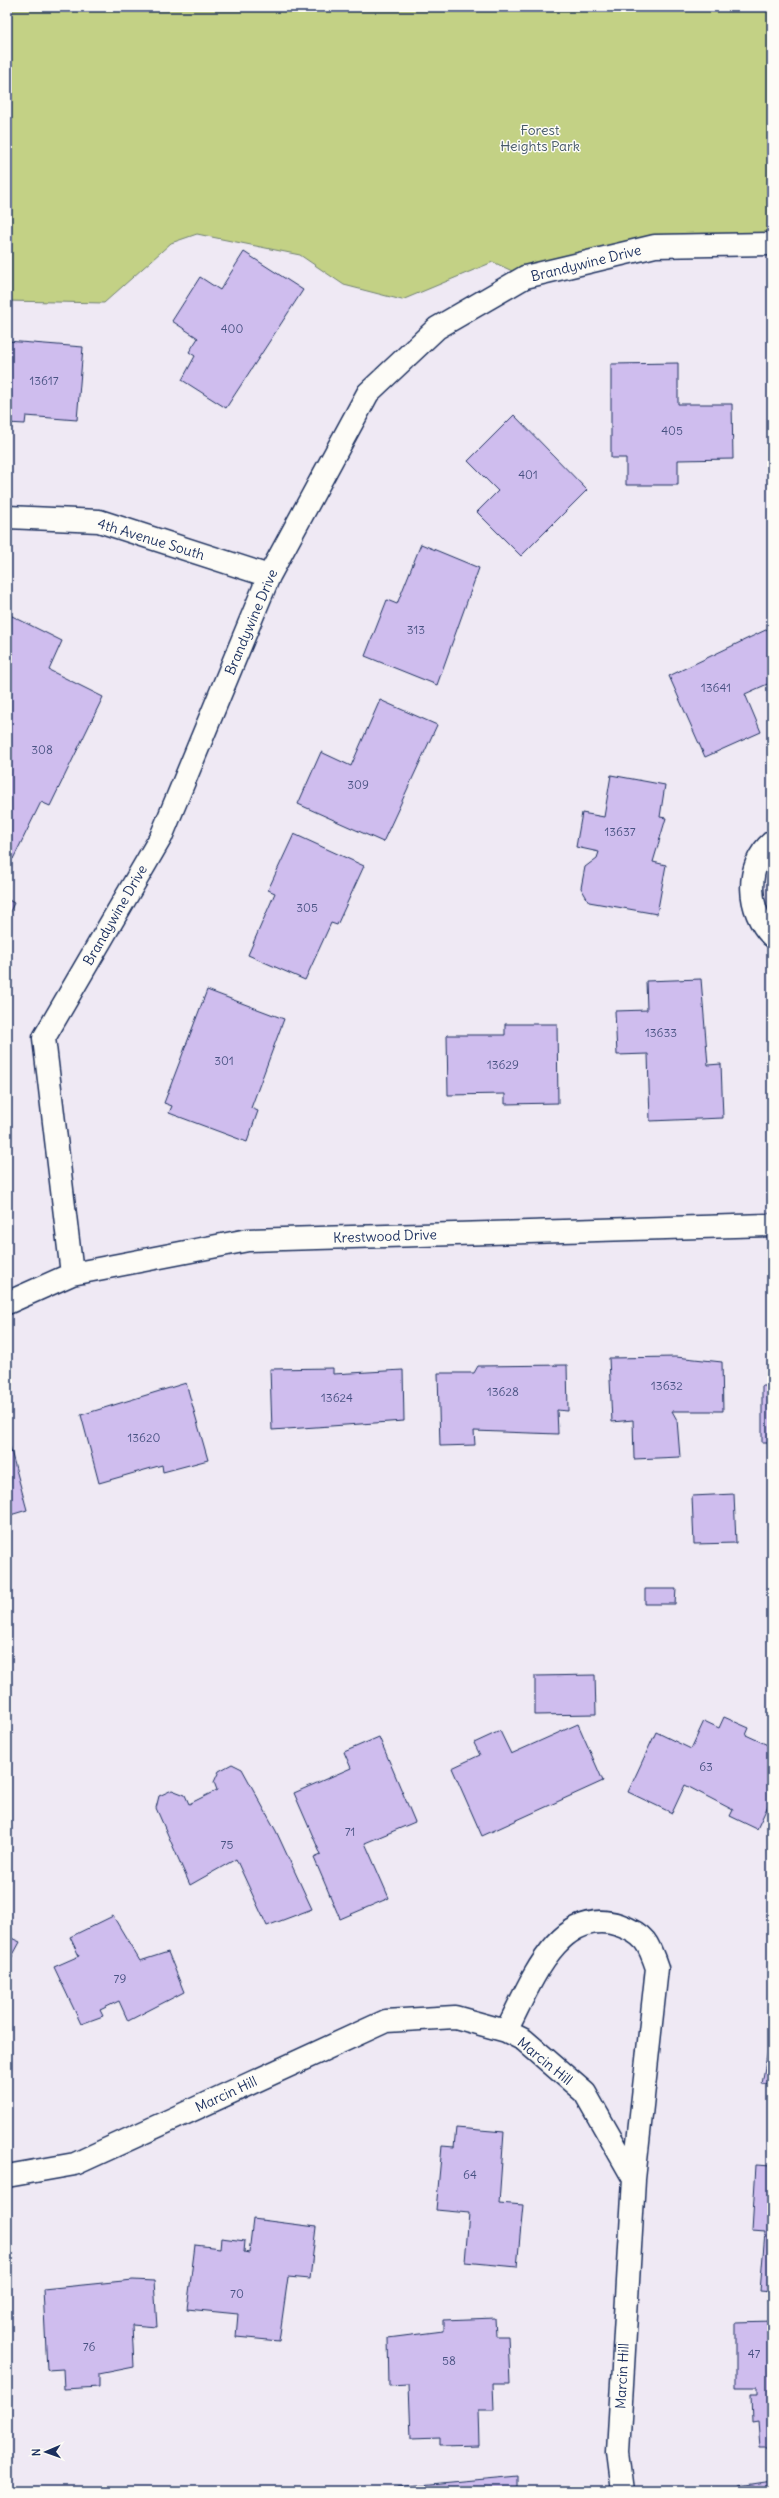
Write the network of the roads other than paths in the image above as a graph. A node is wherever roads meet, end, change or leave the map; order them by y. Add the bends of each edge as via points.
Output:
1 (772, 244) edge
2 (7, 517) edge
3 (269, 576) junction
4 (772, 842) edge
5 (772, 936) edge
6 (772, 1225) edge
7 (72, 1274) junction
8 (7, 1303) edge
9 (506, 2031) junction
10 (7, 2176) edge
11 (634, 2179) junction
12 (624, 2491) edge

1 - 3 street, Brandywine Drive via 655,246 525,277 437,328 368,393
2 - 3 street, 4th Avenue South via 99,521
3 - 7 street, Brandywine Drive via 160,837 44,1038
4 - 5 street via 756,864 751,886 754,908 764,928
6 - 7 street, Krestwood Drive via 248,1240
7 - 8 street, Krestwood Drive
9 - 10 street, Marcin Hill via 455,2017 386,2020 75,2164
9 - 11 street, Marcin Hill via 524,2040 585,2093
9 - 11 street via 547,1953 566,1934 584,1924 606,1921 629,1929 649,1944 657,1968
11 - 12 street, Marcin Hill via 618,2452

